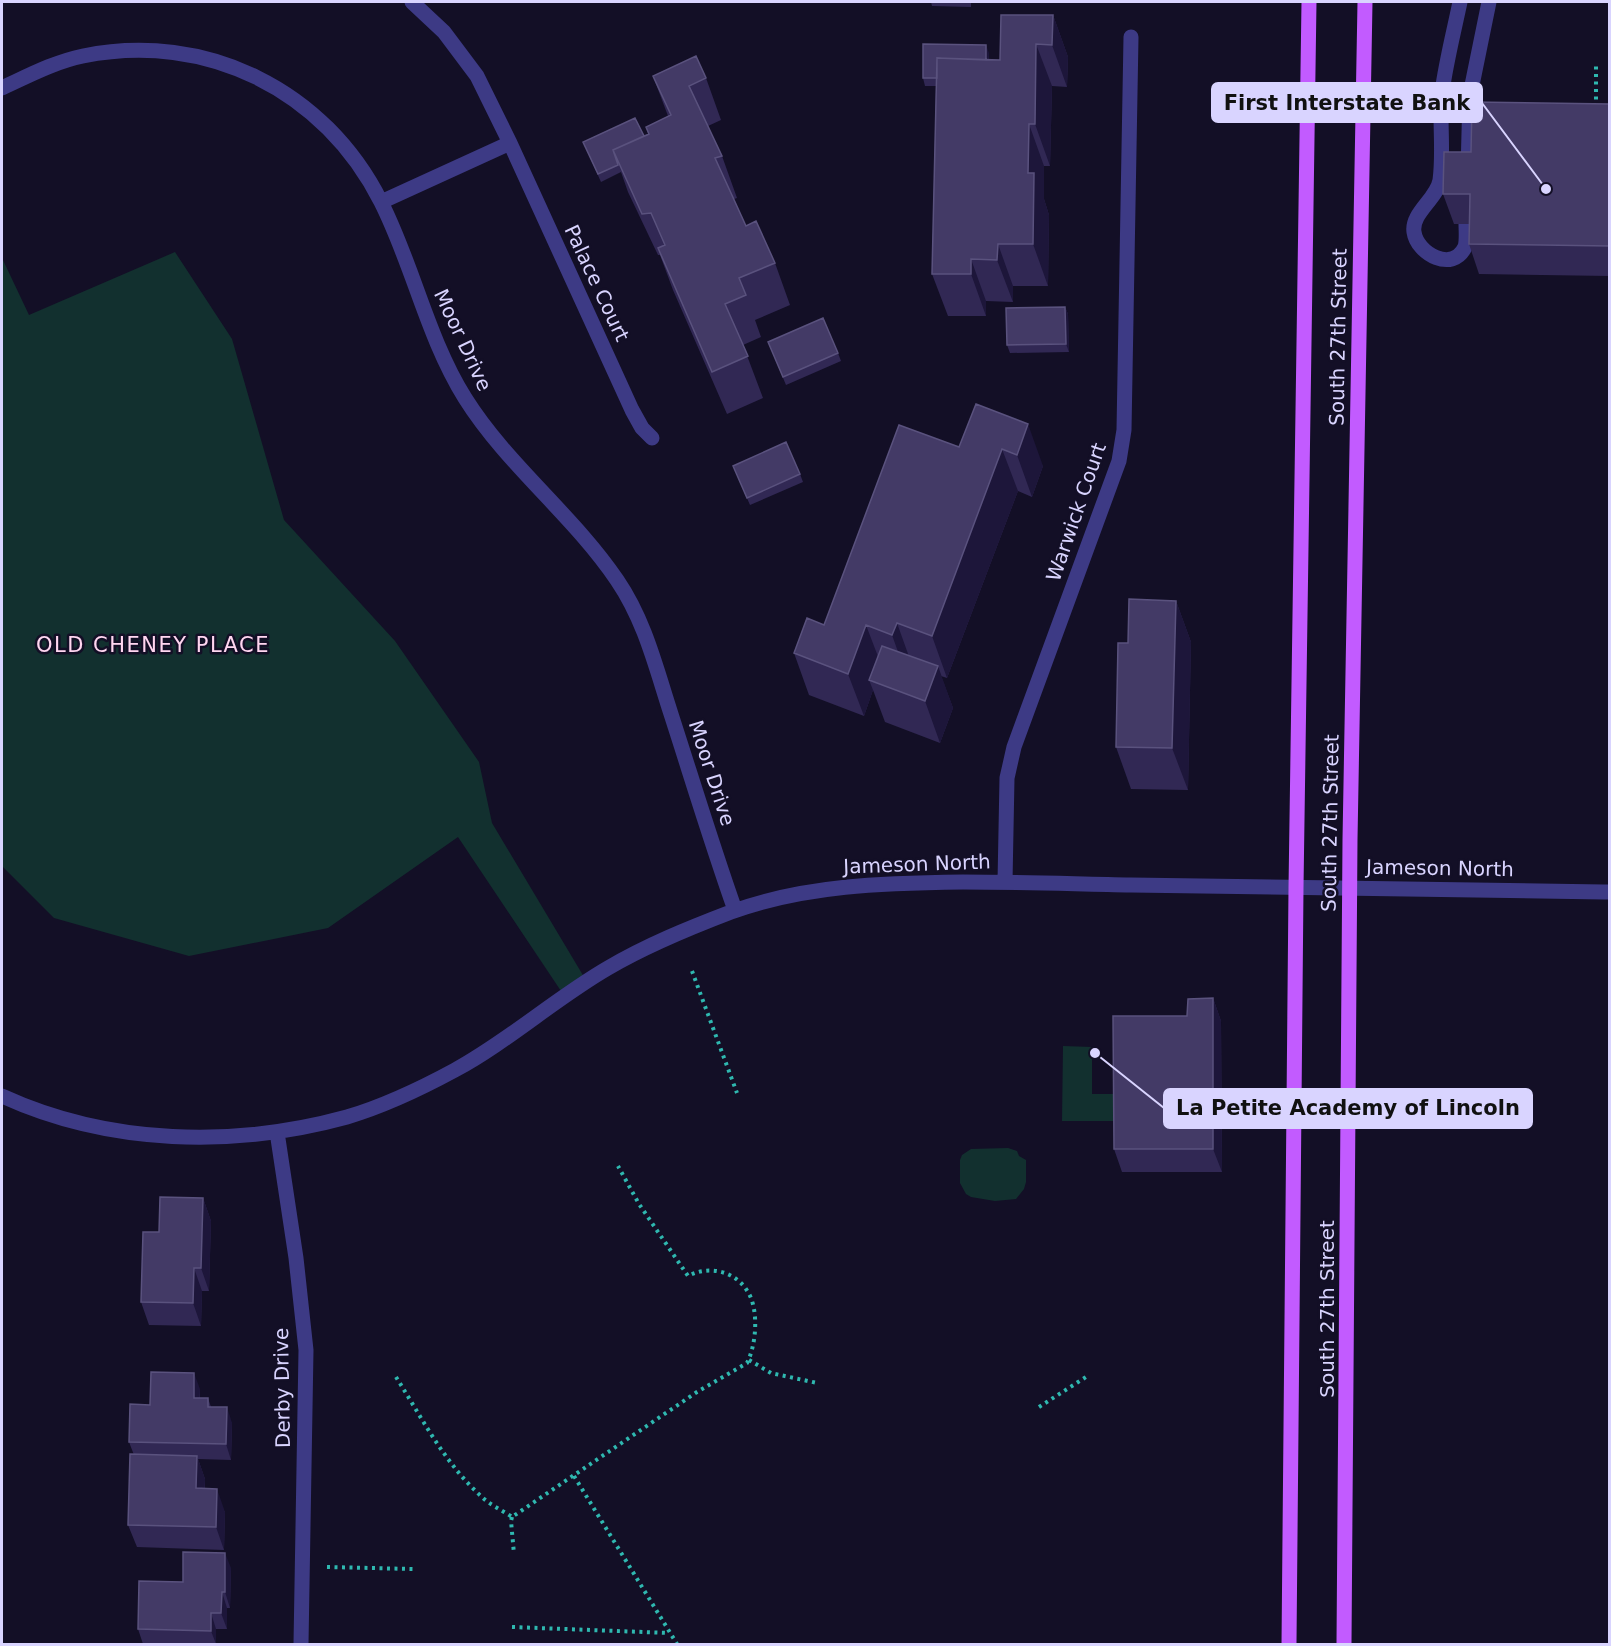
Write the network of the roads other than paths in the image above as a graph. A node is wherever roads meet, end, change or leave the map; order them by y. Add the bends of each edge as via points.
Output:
1 (412, 2) edge
2 (1309, 2) edge
3 (1365, 2) edge
4 (1460, 2) edge
5 (1489, 2) edge
6 (1131, 37) dead end
7 (2, 88) edge
8 (510, 143) junction
9 (1467, 182) edge
10 (381, 202) junction
11 (1466, 224) edge
12 (652, 438) dead end
13 (1005, 882) junction
14 (1296, 888) junction
15 (1350, 888) junction
16 (1610, 892) edge
17 (735, 910) junction
18 (2, 1096) edge
19 (277, 1132) junction
20 (301, 1644) edge
21 (1289, 1644) edge
22 (1344, 1644) edge

1 - 8 street, Palace Court via 444,32 477,76
2 - 14 main road, South 27th Street
3 - 15 main road, South 27th Street
4 - 11 street via 1442,92 1440,182 1416,218 1414,232 1426,254 1443,259 1461,253 1466,245
5 - 9 street via 1470,95
6 - 13 street, Warwick Court via 1124,430 1119,461 1014,747 1007,778
7 - 10 street, Moor Drive via 41,69 82,56 135,50 178,52 220,62 259,78 297,101 330,129
8 - 10 street
8 - 12 street, Palace Court via 632,410
10 - 17 street, Moor Drive via 465,399 598,555 618,581 643,627
13 - 14 street, Jameson North
13 - 17 street, Jameson North via 891,882 827,888
14 - 15 street, Jameson North
14 - 21 main road, South 27th Street
15 - 16 street, Jameson North
15 - 22 main road, South 27th Street
17 - 19 street, Jameson North via 670,936 607,969 458,1068 399,1098 347,1116
18 - 19 street, Jameson North via 93,1126 163,1136
19 - 20 street, Derby Drive via 306,1350

